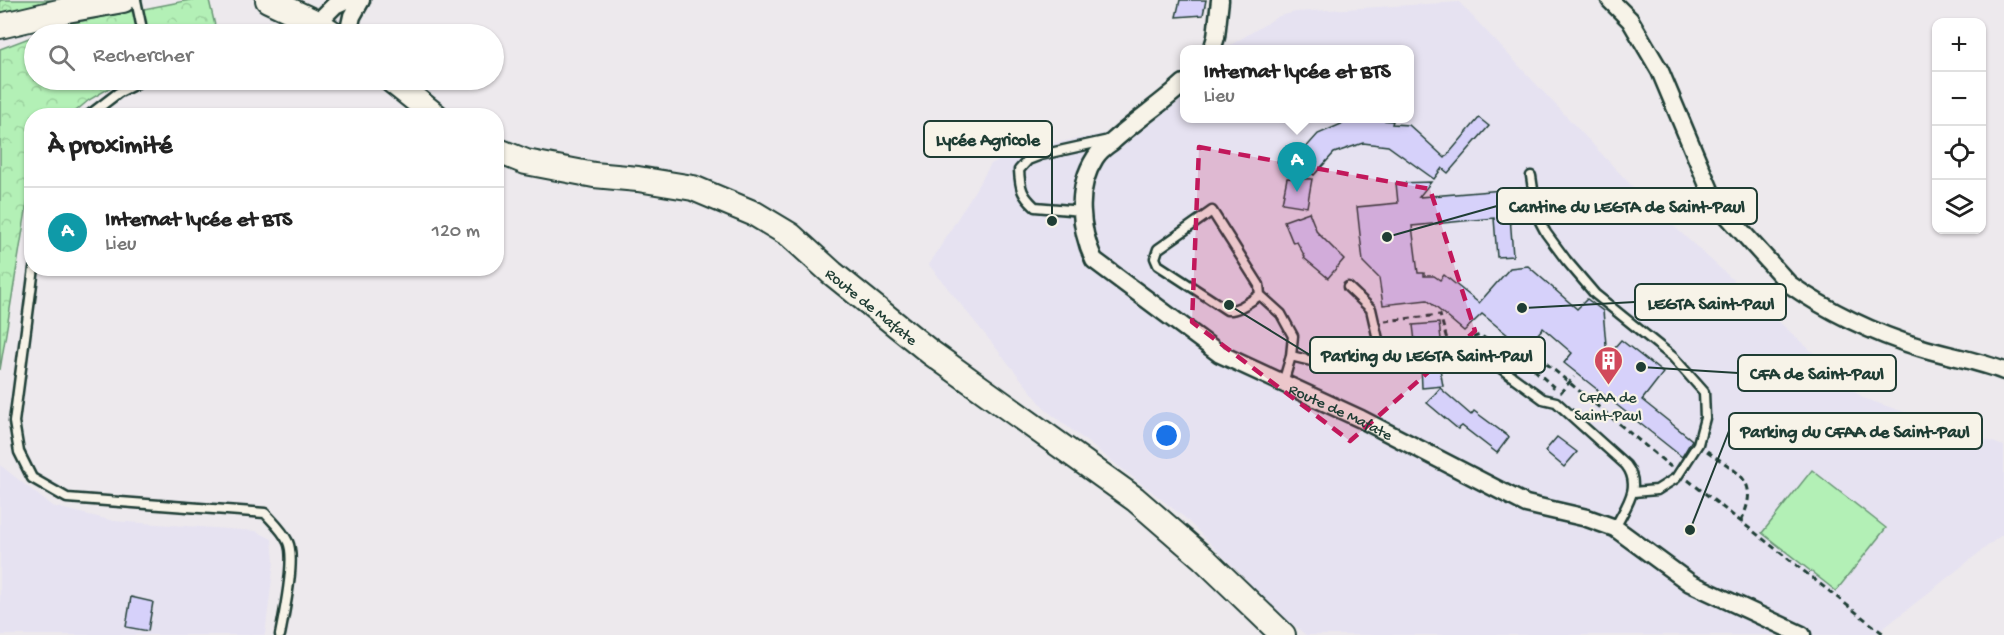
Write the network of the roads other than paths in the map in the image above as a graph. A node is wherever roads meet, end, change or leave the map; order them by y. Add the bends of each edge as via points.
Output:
1 (123, 0) edge
2 (136, 0) edge
3 (268, 0) edge
4 (346, 0) edge
5 (361, 0) edge
6 (1220, 0) edge
7 (1610, 0) edge
8 (141, 24) edge
9 (316, 24) edge
10 (328, 24) edge
11 (350, 24) edge
12 (0, 26) edge
13 (1214, 45) edge
14 (1180, 87) edge
15 (124, 90) edge
16 (404, 90) edge
17 (98, 108) edge
18 (426, 108) edge
19 (1116, 138) junction
20 (504, 153) edge
21 (1531, 176) dead end
22 (1082, 211) junction
23 (33, 276) edge
24 (1348, 287) dead end
25 (1260, 295) junction
26 (1291, 356) junction
27 (1383, 361) junction
28 (2004, 371) edge
29 (1283, 383) junction
30 (1633, 492) junction
31 (1615, 528) junction
32 (280, 635) edge
33 (1283, 635) edge
34 (1802, 635) edge

1 - 12 main road
2 - 8 lane
3 - 9 main road
4 - 10 street via 335,5
5 - 11 street
6 - 13 street
7 - 28 street via 1630,20 1660,71 1715,202 1790,284 1875,331
14 - 19 street, Route de Mafate
15 - 17 lane
16 - 18 main road
19 - 22 street, Route de Mafate via 1095,156 1086,178
19 - 22 lane via 1028,159 1018,170 1024,196 1035,207
20 - 33 main road, Route de Mafate via 526,162 594,175 693,188 764,219 930,352 1135,499
21 - 30 lane via 1537,216 1566,260 1595,294 1673,357 1704,392 1705,418 1698,444 1676,478 1657,490
22 - 29 street, Route de Mafate via 1086,241 1094,260 1220,354
23 - 32 lane via 14,422 19,452 32,478 67,498 265,513 289,544 291,564
24 - 27 lane via 1371,309
25 - 25 lane via 1258,285 1212,211 1158,249 1158,265 1227,310 1240,308
25 - 26 lane via 1281,314 1293,336
26 - 27 lane via 1328,365
26 - 29 lane
27 - 30 lane via 1479,354 1543,399 1556,402 1632,472
29 - 31 street, Route de Mafate via 1526,504
30 - 31 lane
31 - 34 street, Route de Mafate via 1690,583

